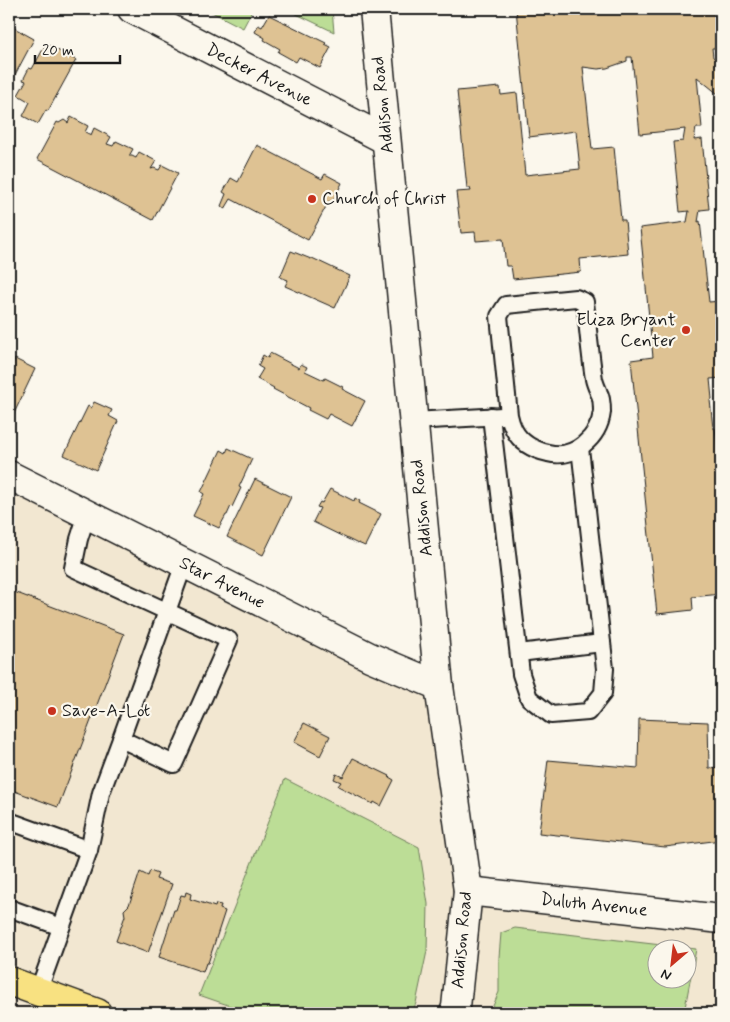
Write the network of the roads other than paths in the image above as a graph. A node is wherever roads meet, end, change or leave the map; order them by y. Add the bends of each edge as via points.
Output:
1 (132, 9) edge
2 (374, 9) edge
3 (386, 140) junction
4 (491, 416) junction
5 (509, 416) junction
6 (413, 421) junction
7 (580, 448) junction
8 (9, 475) edge
9 (87, 514) junction
10 (184, 564) junction
11 (167, 612) junction
12 (602, 643) junction
13 (519, 653) junction
14 (439, 686) junction
15 (121, 739) junction
16 (9, 821) edge
17 (89, 850) junction
18 (468, 891) junction
19 (9, 908) edge
20 (721, 919) edge
21 (61, 927) junction
22 (9, 981) edge
23 (38, 992) junction
24 (455, 1010) edge
25 (97, 1013) edge

1 - 3 street, Decker Avenue
2 - 3 street, Addison Road
3 - 6 street, Addison Road
4 - 5 lane
4 - 6 lane
4 - 13 lane
5 - 7 lane via 514,430 536,450 551,454
5 - 7 lane via 499,316 506,305 576,298 585,302 594,382 601,395 602,410 599,425
6 - 14 street, Addison Road
7 - 12 lane
8 - 9 street, Star Avenue
9 - 10 street, Star Avenue
9 - 11 lane via 73,568
10 - 11 lane
10 - 14 street, Star Avenue via 370,657
11 - 15 lane
11 - 15 lane via 229,640 174,764
12 - 13 lane
12 - 13 lane via 603,693 588,712 551,714 529,698 521,674
14 - 18 street, Addison Road
15 - 17 lane via 101,793
16 - 17 lane
17 - 21 lane
18 - 20 street, Duluth Avenue
18 - 24 street, Addison Road
19 - 21 lane
21 - 23 lane
22 - 23 main road
23 - 25 main road

